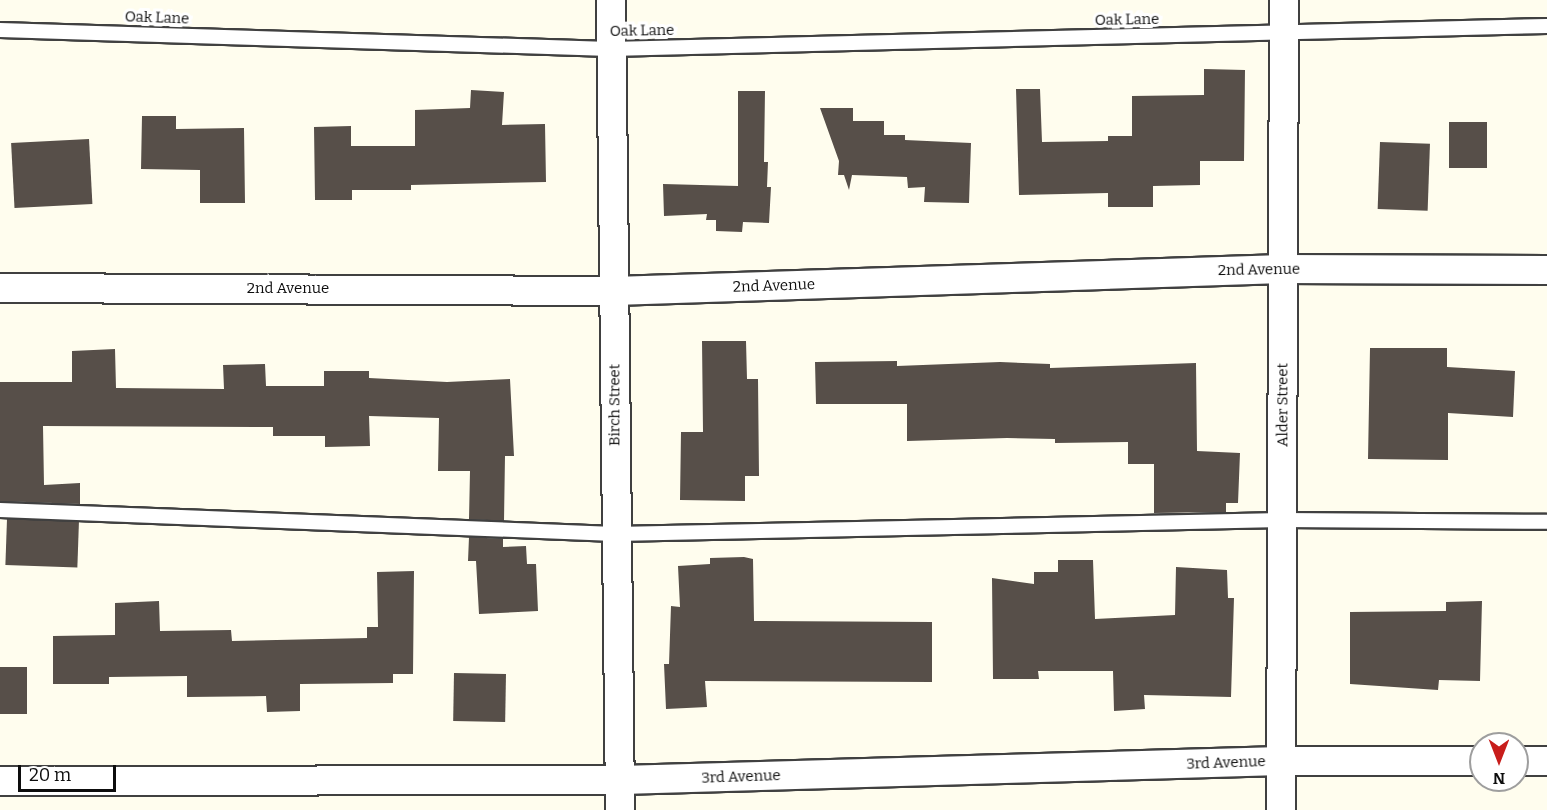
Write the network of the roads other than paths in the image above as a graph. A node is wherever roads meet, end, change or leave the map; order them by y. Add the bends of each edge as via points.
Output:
1 (610, 0) edge
2 (1284, 0) edge
3 (1547, 26) edge
4 (0, 30) edge
5 (1284, 33) junction
6 (610, 49) junction
7 (1283, 269) junction
8 (1547, 270) edge
9 (0, 288) edge
10 (614, 291) junction
11 (0, 510) edge
12 (1282, 520) junction
13 (1547, 522) edge
14 (615, 534) junction
15 (1281, 762) junction
16 (1469, 762) edge
17 (1529, 762) edge
18 (1547, 762) edge
19 (621, 780) junction
20 (0, 781) edge
21 (620, 810) edge
22 (1281, 810) edge

1 - 6 street, Birch Street
2 - 5 street, Alder Street
3 - 5 lane, Oak Lane
4 - 6 lane, Oak Lane
5 - 6 lane, Oak Lane
5 - 7 street, Alder Street
6 - 10 street, Birch Street
7 - 8 street, 2nd Avenue
7 - 10 street, 2nd Avenue
7 - 12 street, Alder Street
9 - 10 street, 2nd Avenue
10 - 14 street, Birch Street
11 - 14 lane
12 - 13 lane
12 - 14 lane
12 - 15 street, Alder Street
14 - 19 street, Birch Street
15 - 16 street, 3rd Avenue
15 - 19 street, 3rd Avenue
15 - 22 street, Alder Street
17 - 18 street
19 - 20 street, 3rd Avenue
19 - 21 street, Birch Street

